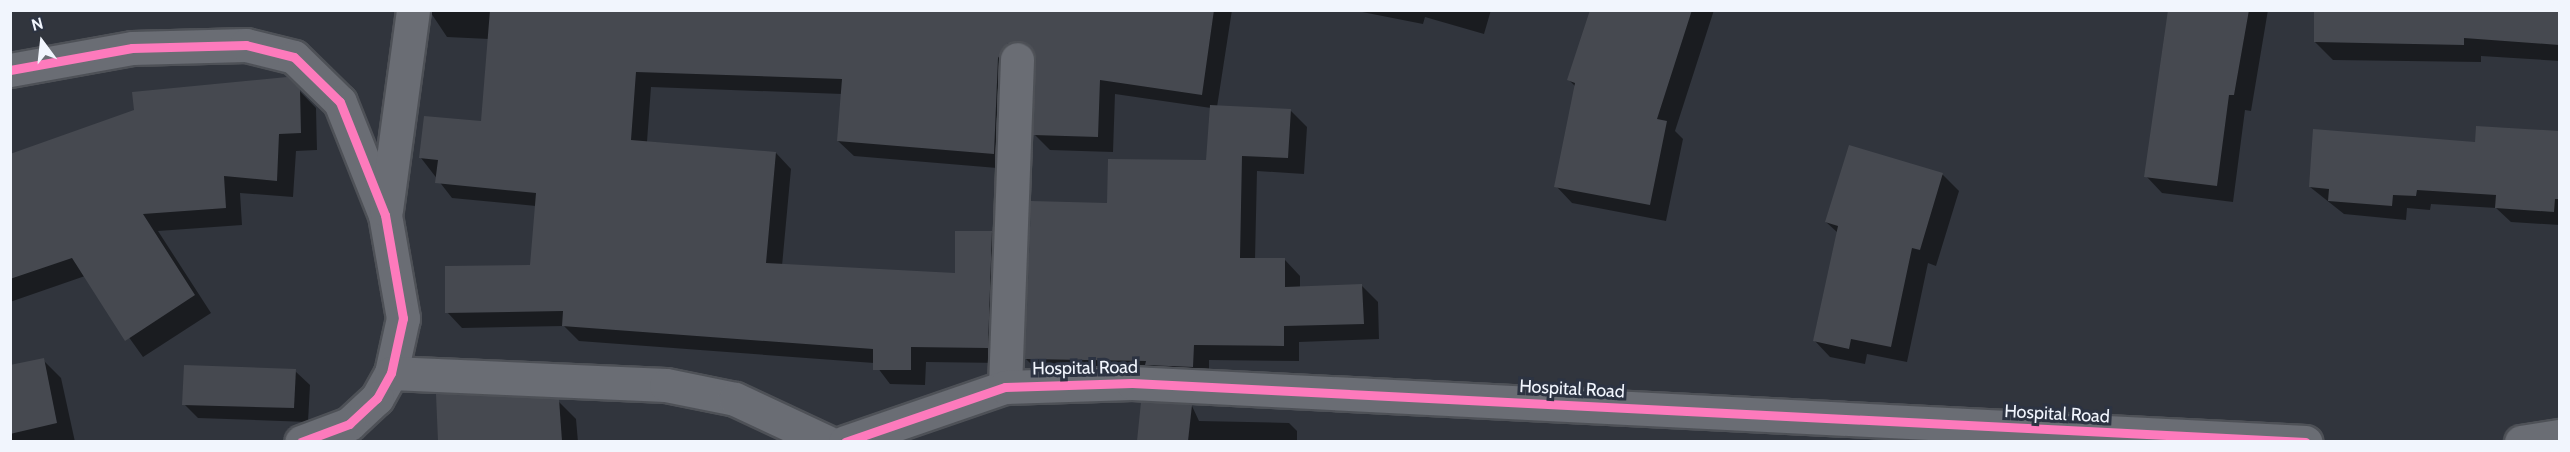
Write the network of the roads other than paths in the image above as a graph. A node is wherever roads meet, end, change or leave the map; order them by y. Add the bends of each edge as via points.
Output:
1 (413, 10) edge
2 (1017, 59) dead end
3 (10, 70) edge
4 (385, 215) junction
5 (391, 373) junction
6 (1005, 387) junction
7 (1942, 433) edge
8 (2559, 436) edge
9 (301, 441) edge
10 (827, 441) edge
11 (844, 441) edge
12 (2306, 441) edge
13 (2521, 441) edge

1 - 4 street
2 - 6 street
3 - 4 street via 132,48 190,43 246,45 294,57 340,102
4 - 5 street via 403,318
5 - 9 street via 376,398 349,424
5 - 10 street via 666,385 735,399
6 - 7 street, Hospital Road via 1132,383
6 - 11 street, Hospital Road
7 - 12 street, Hospital Road
8 - 13 street

